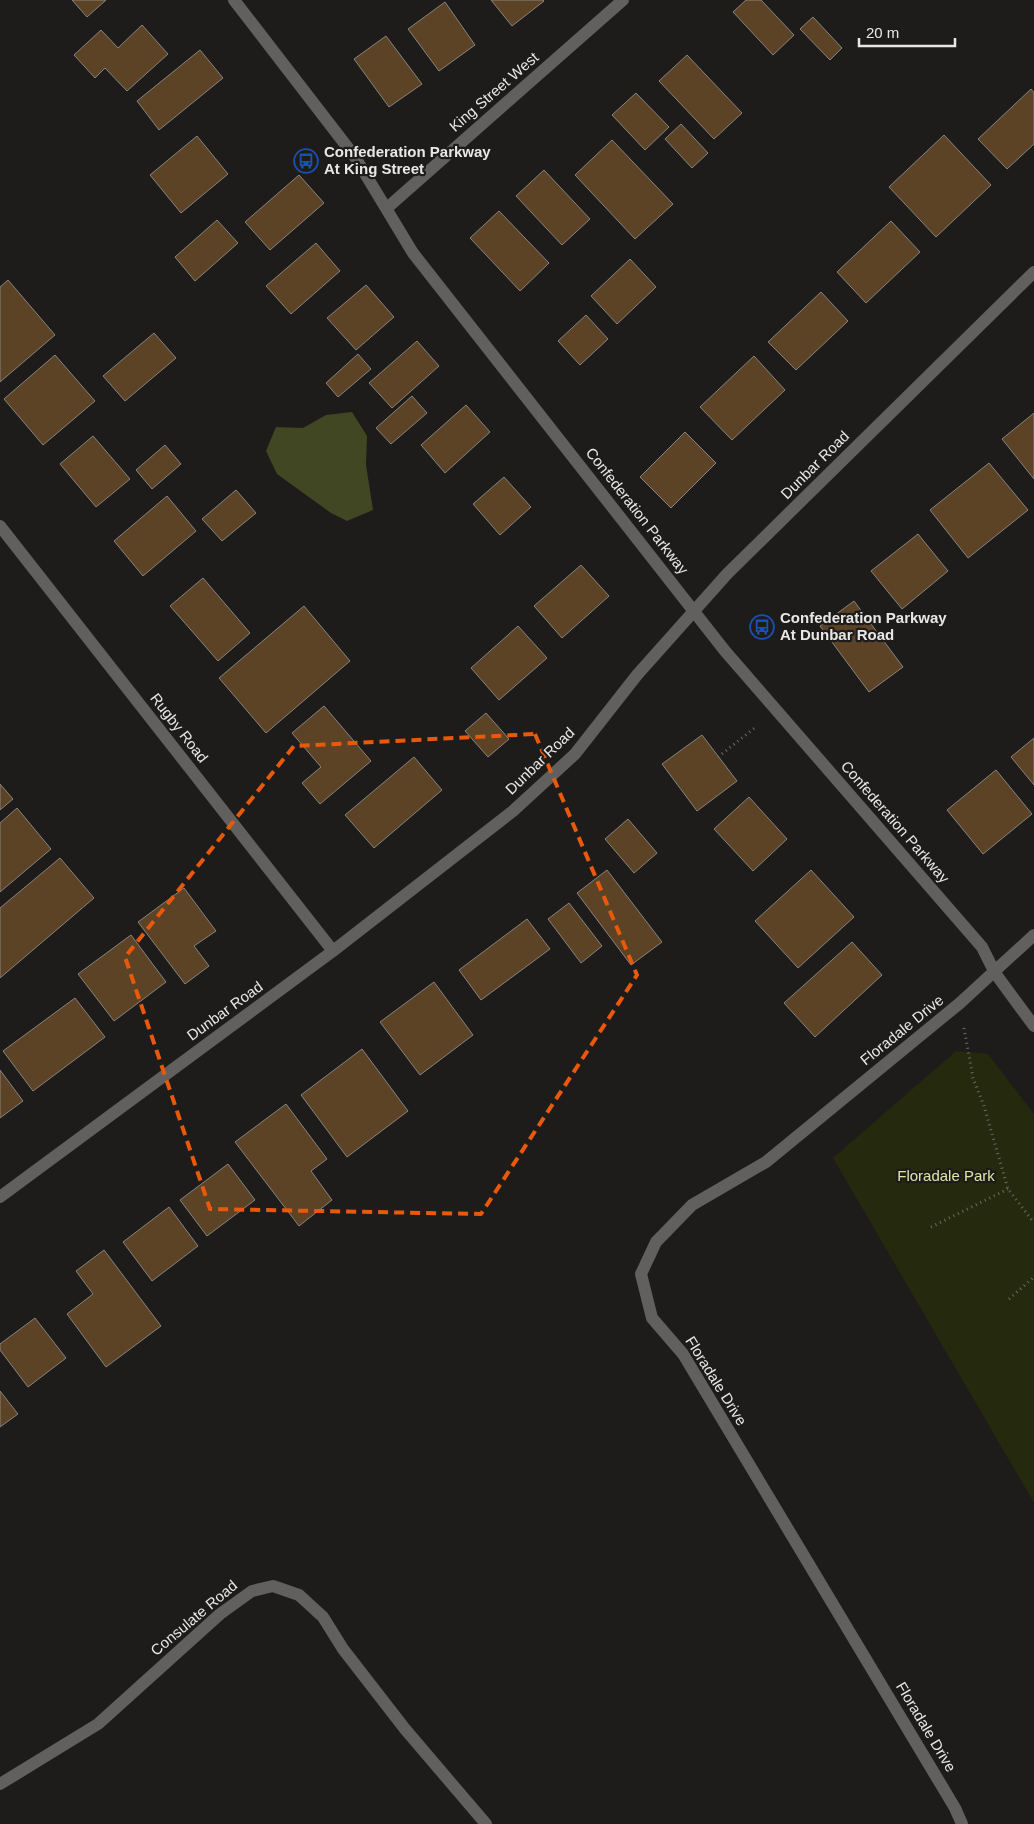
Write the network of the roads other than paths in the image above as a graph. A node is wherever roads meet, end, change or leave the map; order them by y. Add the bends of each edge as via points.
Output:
1 (234, 0) edge
2 (623, 0) edge
3 (387, 208) junction
4 (1034, 272) edge
5 (0, 526) edge
6 (695, 611) junction
7 (1034, 935) edge
8 (333, 951) junction
9 (995, 973) junction
10 (1034, 1026) edge
11 (0, 1197) edge
12 (0, 1784) edge
13 (486, 1824) edge
14 (962, 1824) edge

1 - 3 street, Confederation Parkway via 355,157
2 - 3 street, King Street West
3 - 6 street, Confederation Parkway via 413,253
4 - 6 street, Dunbar Road via 727,574
5 - 8 street, Rugby Road
6 - 8 street, Dunbar Road via 637,675 575,754 513,811
6 - 9 street, Confederation Parkway via 725,651 982,947
7 - 9 street, Floradale Drive
8 - 11 street, Dunbar Road
9 - 10 street, Confederation Parkway
9 - 14 street, Floradale Drive via 766,1162 692,1205 656,1242 641,1274 652,1318 683,1354
12 - 13 street, Consulate Road via 98,1724 220,1614 252,1591 274,1586 299,1595 323,1617 342,1649 405,1730

